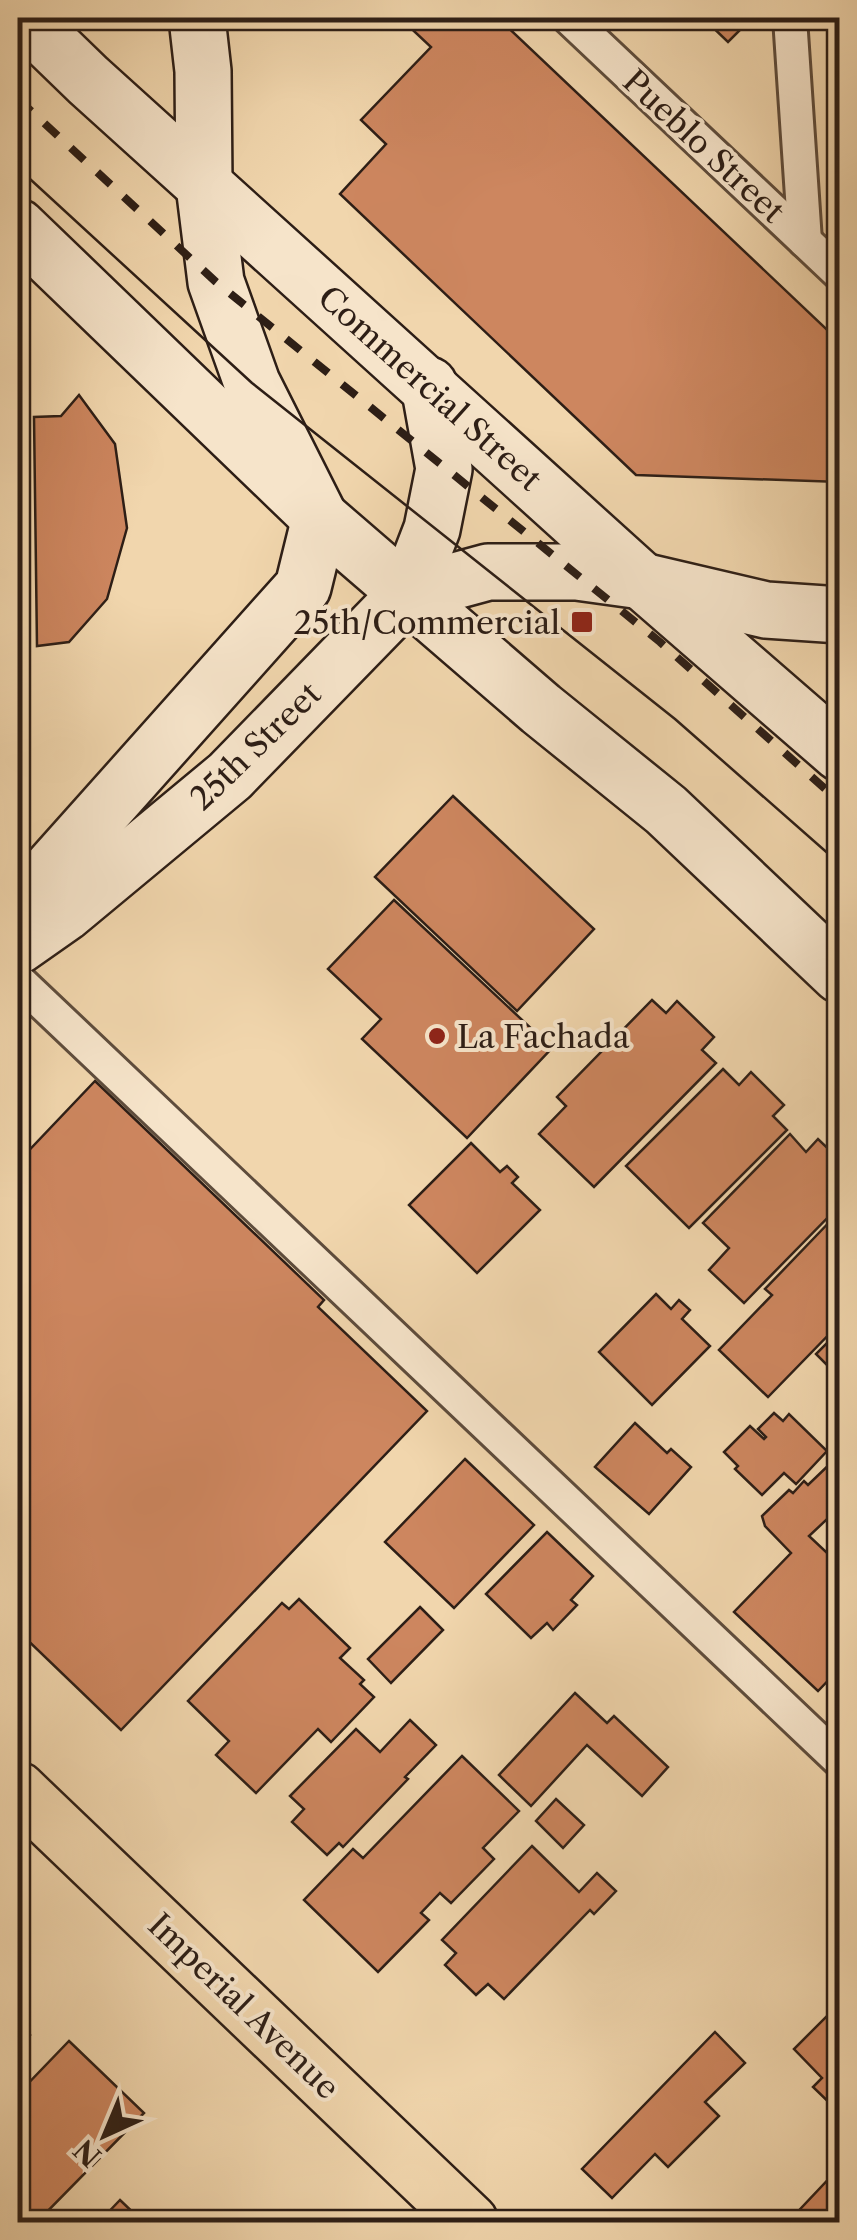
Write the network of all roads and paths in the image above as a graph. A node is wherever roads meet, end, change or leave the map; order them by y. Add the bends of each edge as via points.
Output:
1 (24, 18) edge
2 (197, 18) edge
3 (569, 18) edge
4 (790, 18) edge
5 (204, 185) junction
6 (18, 227) edge
7 (805, 240) junction
8 (840, 274) edge
9 (429, 385) junction
10 (320, 518) junction
11 (642, 581) junction
12 (407, 594) junction
13 (840, 614) edge
14 (840, 753) edge
15 (18, 922) edge
16 (18, 946) edge
17 (840, 974) edge
18 (18, 980) edge
19 (840, 1761) edge
20 (18, 1790) edge
21 (470, 2222) edge

1 - 5 main road, Commercial Street
2 - 5 main road
3 - 7 lane, Pueblo Street
4 - 7 lane
5 - 9 main road, Commercial Street
5 - 10 main road via 216,282 252,383
6 - 10 main road
7 - 8 lane, Pueblo Street
9 - 11 main road, Commercial Street
9 - 12 main road, 25th Street via 444,469 432,529
10 - 12 main road
10 - 15 main road, 25th Street via 303,587 37,885
11 - 12 main road via 576,572 488,572
11 - 13 main road via 766,610
11 - 14 main road, Commercial Street
12 - 16 main road, 25th Street via 230,776
12 - 17 main road via 666,810
18 - 19 lane
20 - 21 main road, Imperial Avenue

